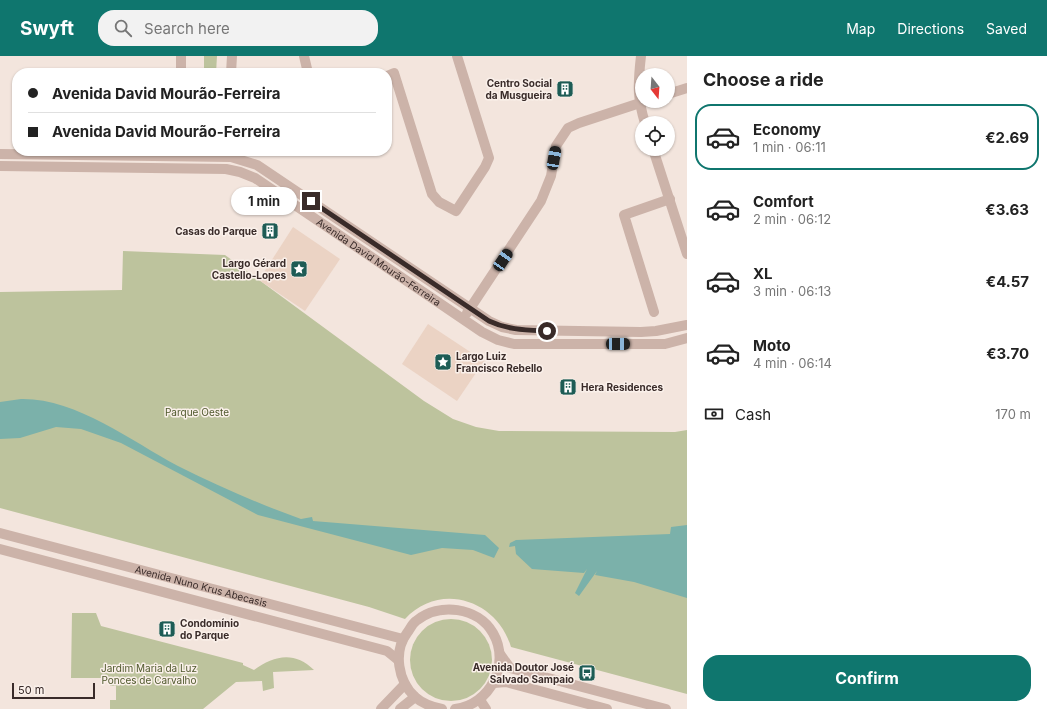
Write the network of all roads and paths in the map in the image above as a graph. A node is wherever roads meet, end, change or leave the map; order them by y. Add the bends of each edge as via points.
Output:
1 (181, 56) edge
2 (232, 56) edge
3 (304, 56) edge
4 (457, 56) edge
5 (641, 56) edge
6 (180, 68) edge
7 (231, 68) edge
8 (307, 68) edge
9 (640, 68) edge
10 (392, 75) edge
11 (687, 88) edge
12 (675, 92) edge
13 (635, 104) edge
14 (0, 154) edge
15 (12, 154) edge
16 (179, 156) edge
17 (214, 156) edge
18 (656, 156) edge
19 (0, 166) edge
20 (178, 169) junction
21 (670, 199) junction
22 (687, 254) edge
23 (471, 308) junction
24 (654, 312) dead end
25 (463, 319) junction
26 (687, 325) edge
27 (687, 338) edge
28 (0, 533) edge
29 (0, 549) edge
30 (403, 639) junction
31 (500, 654) junction
32 (398, 660) junction
33 (494, 683) junction
34 (405, 684) junction
35 (415, 697) junction
36 (480, 700) junction
37 (381, 709) edge
38 (400, 709) edge
39 (442, 709) edge
40 (455, 709) edge
41 (486, 709) edge
42 (607, 709) edge
43 (666, 709) edge

1 - 6 street
2 - 7 street
3 - 8 street
4 - 10 street via 489,158 456,211 439,202 432,194 394,74
5 - 9 street
11 - 12 street
13 - 23 street via 568,128 556,146 549,182 541,200
14 - 15 street, Avenida David Mourão-Ferreira
16 - 20 street
17 - 23 street, Avenida David Mourão-Ferreira via 231,157 257,165
18 - 21 street
19 - 20 street, Avenida David Mourão-Ferreira
20 - 25 street, Avenida David Mourão-Ferreira via 226,169 255,178
21 - 22 street
21 - 24 street via 624,215
23 - 25 street
23 - 26 street, Avenida David Mourão-Ferreira via 489,321 516,330 641,332
25 - 27 street, Avenida David Mourão-Ferreira via 498,340 514,344 665,344
28 - 30 street, Avenida Nuno Krus Abecasis
29 - 32 street, Avenida Nuno Krus Abecasis via 387,651
30 - 31 street via 416,621 435,611 457,609 478,617 493,633
30 - 32 street
31 - 33 street
31 - 43 street via 510,668
32 - 34 street
33 - 36 street
33 - 42 street via 506,682
34 - 35 street
34 - 37 street
35 - 38 street
35 - 39 street via 430,706
36 - 40 street via 464,708
36 - 41 street

